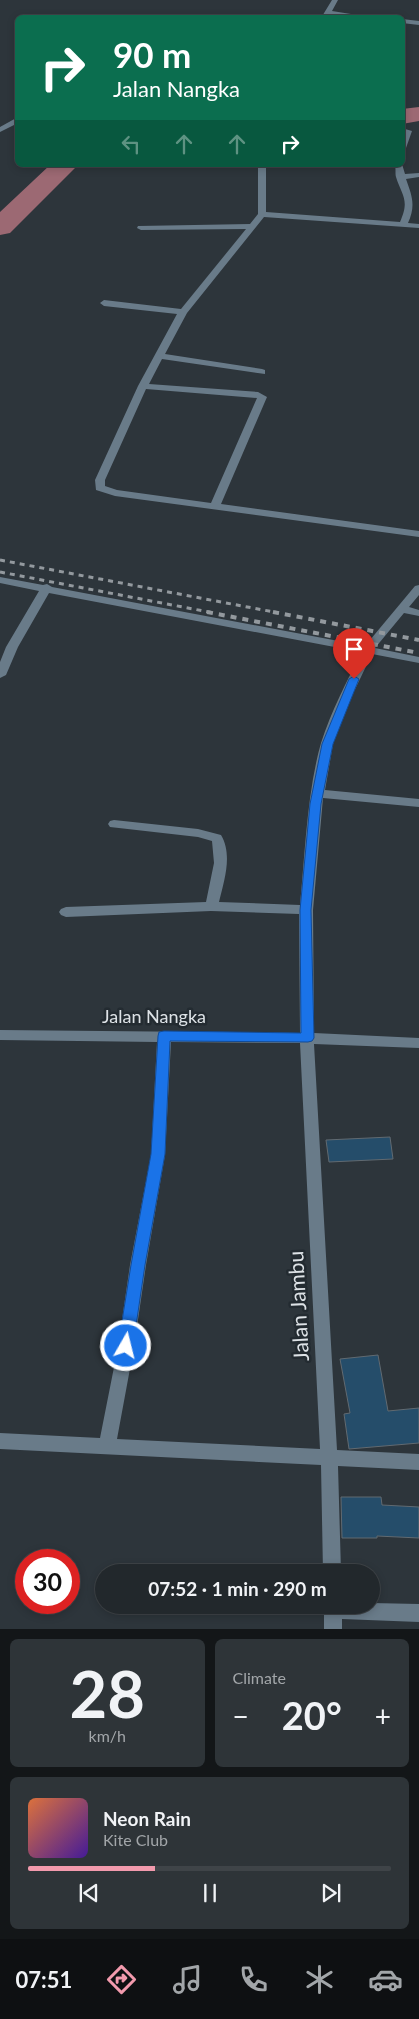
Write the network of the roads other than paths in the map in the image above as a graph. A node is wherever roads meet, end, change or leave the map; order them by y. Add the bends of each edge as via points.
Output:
1 (335, 0) edge
2 (326, 15) edge
3 (405, 21) edge
4 (419, 23) edge
5 (15, 121) edge
6 (0, 130) edge
7 (405, 132) edge
8 (419, 132) edge
9 (262, 167) edge
10 (399, 167) edge
11 (419, 175) edge
12 (400, 177) junction
13 (262, 214) junction
14 (403, 224) junction
15 (252, 226) junction
16 (419, 226) edge
17 (141, 228) dead end
18 (104, 303) dead end
19 (184, 312) junction
20 (159, 356) junction
21 (262, 372) dead end
22 (143, 386) junction
23 (215, 506) junction
24 (419, 534) edge
25 (0, 580) edge
26 (47, 588) junction
27 (419, 588) edge
28 (401, 609) junction
29 (419, 613) edge
30 (368, 650) junction
31 (419, 660) edge
32 (0, 675) edge
33 (318, 793) junction
34 (419, 803) edge
35 (114, 824) dead end
36 (211, 906) junction
37 (306, 910) junction
38 (66, 912) dead end
39 (0, 1035) edge
40 (164, 1036) junction
41 (308, 1038) junction
42 (419, 1043) edge
43 (0, 1441) edge
44 (107, 1446) junction
45 (329, 1458) junction
46 (419, 1462) edge
47 (332, 1564) edge
48 (380, 1610) edge
49 (419, 1613) edge
50 (333, 1614) edge
51 (334, 1629) edge

1 - 2 street
3 - 4 street
5 - 6 street
7 - 8 street
9 - 13 street
10 - 12 street
11 - 12 street
12 - 14 street via 411,203
13 - 14 street
13 - 15 street
14 - 16 street
15 - 17 street
15 - 19 street
18 - 19 street
19 - 20 street
20 - 21 street
20 - 22 street
22 - 23 street via 100,480 100,488 115,494
22 - 23 street via 262,397
23 - 24 street
25 - 26 street
26 - 30 street
26 - 32 street via 12,647
27 - 28 street, Jalan Jambu
28 - 29 street
28 - 30 street, Jalan Jambu
30 - 31 street
30 - 33 street, Jalan Jambu via 327,744
33 - 34 street
33 - 37 street, Jalan Jambu
35 - 36 street via 217,838 221,861
36 - 37 street
36 - 38 street
37 - 41 street, Jalan Jambu
39 - 40 street, Jalan Nangka
40 - 41 street, Jalan Nangka
40 - 44 street via 158,1154
41 - 42 street, Jalan Nangka
41 - 45 street, Jalan Jambu
43 - 44 street
44 - 45 street
45 - 46 street
45 - 47 street, Jalan Jambu
48 - 49 street
50 - 51 street

